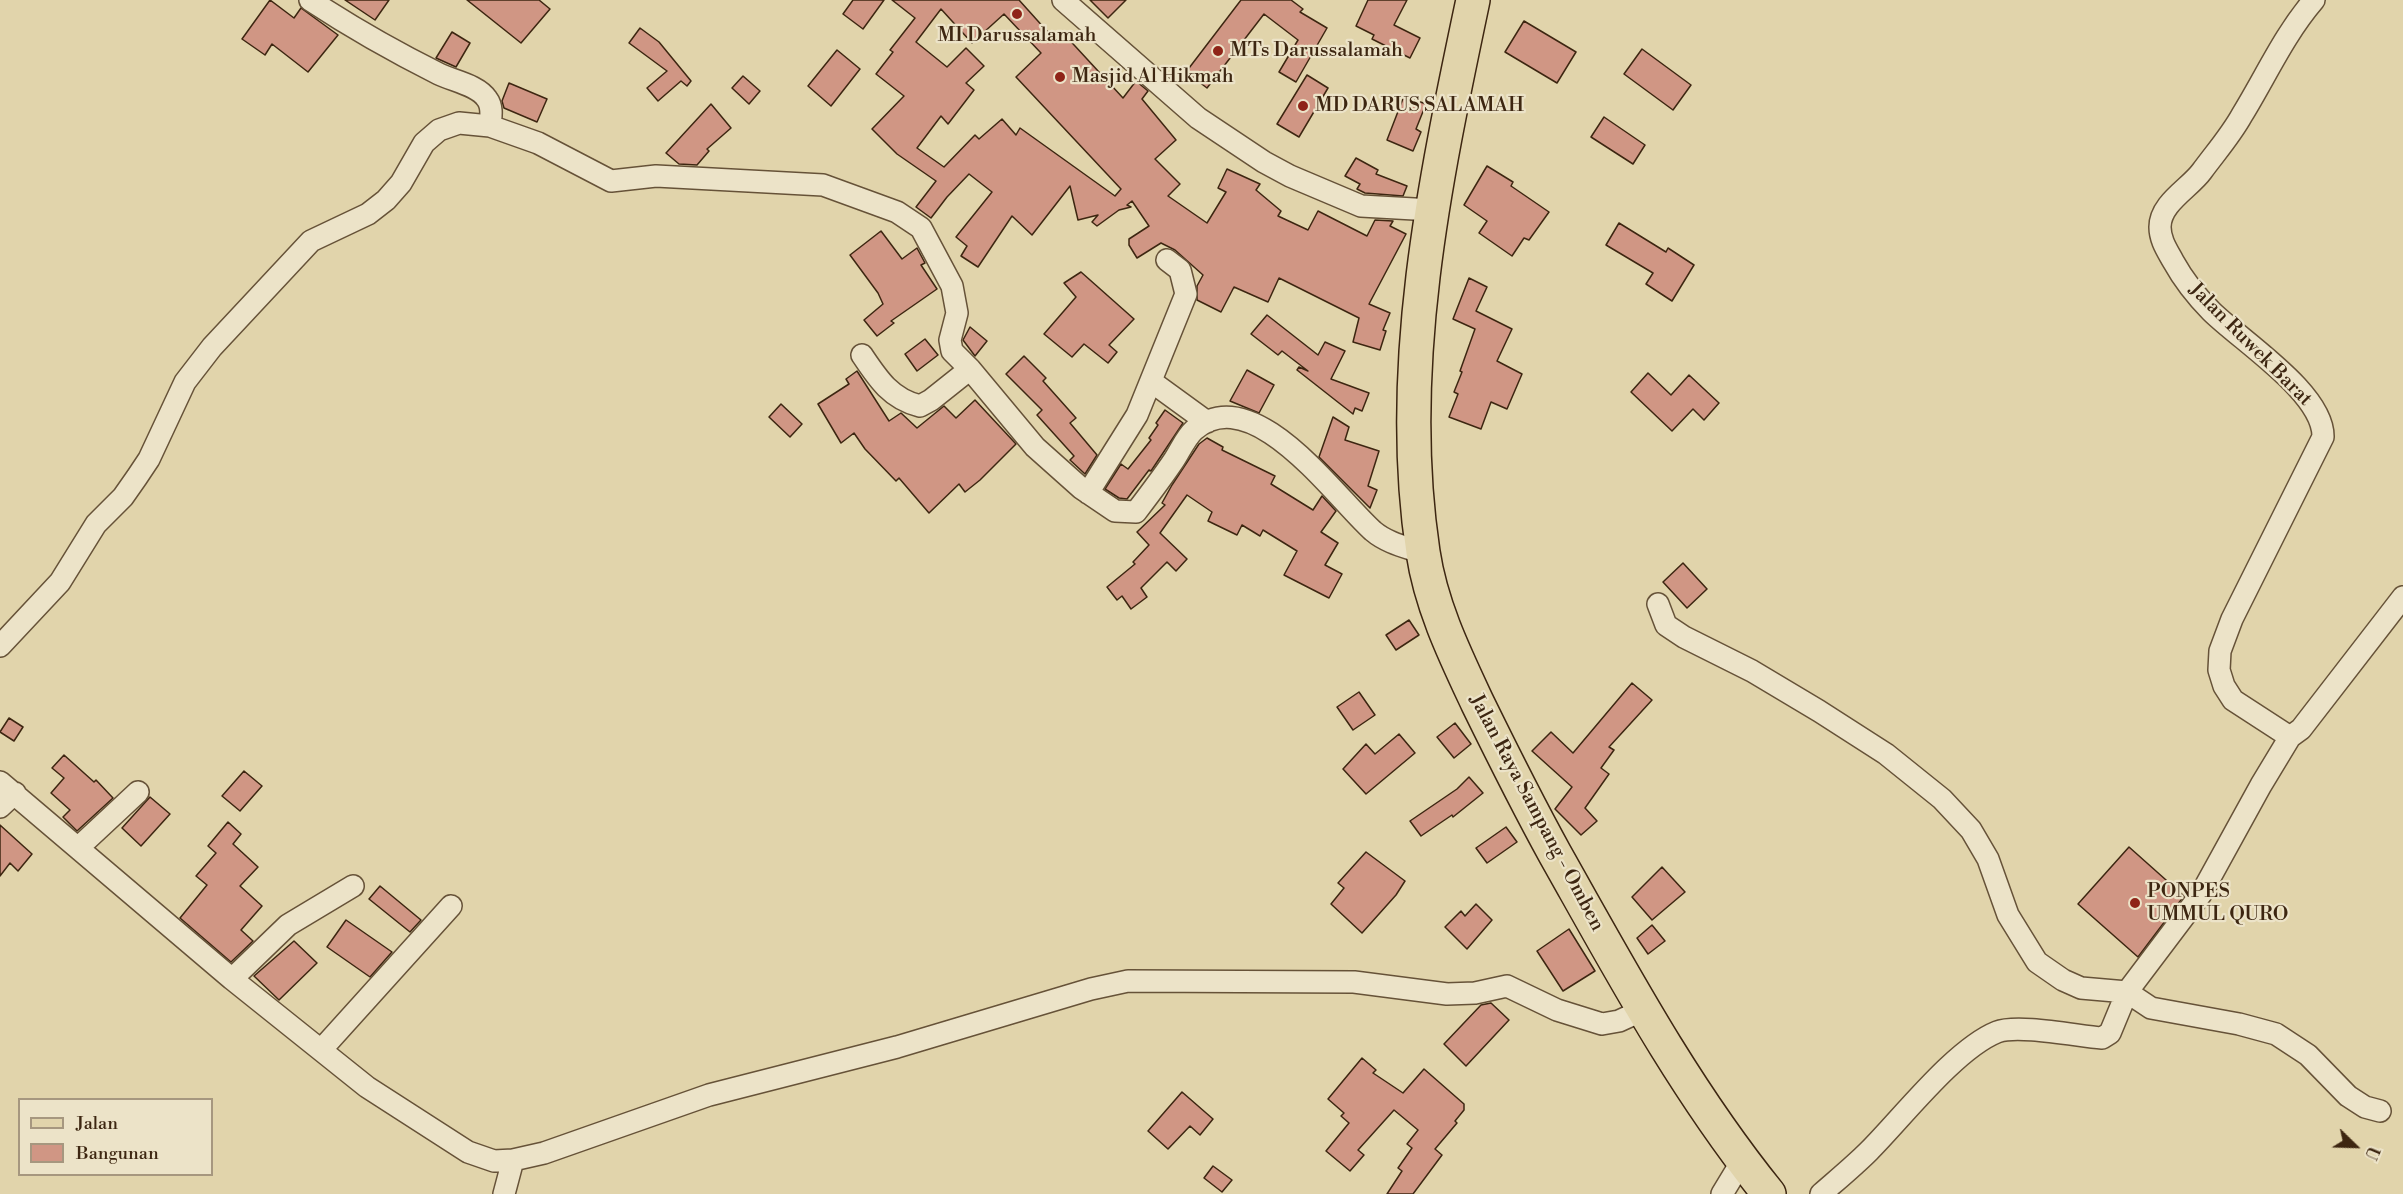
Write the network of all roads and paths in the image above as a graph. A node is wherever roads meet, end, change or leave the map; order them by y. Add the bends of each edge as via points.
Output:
1 (310, 0) edge
2 (1063, 0) edge
3 (1473, 0) edge
4 (2314, 0) edge
5 (490, 126) junction
6 (1432, 210) junction
7 (1167, 260) dead end
8 (862, 355) dead end
9 (970, 369) junction
10 (1152, 382) junction
11 (1207, 422) junction
12 (1088, 493) junction
13 (1423, 553) junction
14 (2403, 597) edge
15 (1658, 604) dead end
16 (0, 645) edge
17 (2290, 737) junction
18 (138, 792) dead end
19 (5, 794) edge
20 (79, 847) junction
21 (353, 886) dead end
22 (451, 906) dead end
23 (232, 979) junction
24 (2123, 999) junction
25 (1642, 1010) junction
26 (321, 1050) junction
27 (2380, 1111) dead end
28 (513, 1160) junction
29 (1742, 1161) junction
30 (504, 1194) edge
31 (1722, 1194) edge
32 (1769, 1194) edge
33 (1821, 1194) edge

1 - 5 street via 343,22 480,92 489,100
2 - 6 street via 1198,118 1264,162 1361,206
3 - 6 main road, Jalan Raya Sampang - Omben
4 - 17 street, Jalan Ruwek Barat via 2288,35 2241,117 2199,175 2169,205 2160,226 2163,244 2211,311 2291,382 2323,424 2323,437 2232,619 2220,651 2218,670 2233,700
5 - 9 street via 538,143 611,181 656,176 823,186 897,212 921,228 952,286 957,314 950,340 952,351
5 - 16 street via 459,123 439,130 424,143 401,183 386,200 368,214 311,241 212,347 185,382 149,459 123,497 96,524 60,582
6 - 13 main road, Jalan Raya Sampang - Omben via 1414,407 1416,494
7 - 10 street via 1180,270 1186,294
8 - 9 street via 896,398 920,406
9 - 12 street via 1035,447
10 - 11 street
10 - 12 street via 1137,415
11 - 12 street via 1194,430 1136,512 1114,511
11 - 13 street via 1217,416 1239,417 1263,428 1285,444 1374,532
13 - 25 main road, Jalan Raya Sampang - Omben via 1428,580 1455,656 1512,776
14 - 17 street via 2301,729
15 - 24 street via 1666,625 1683,637 1752,671 1819,711 1886,754 1942,799 1971,830 1988,859 2008,915 2037,962 2081,988
17 - 24 street via 2201,894
18 - 20 street
19 - 20 street
20 - 23 street
21 - 23 street via 288,925
22 - 26 street
23 - 26 street
24 - 27 street via 2276,1034 2308,1055 2348,1096
24 - 33 street via 2110,1033 2102,1038 2020,1029 1997,1032 1967,1052
25 - 28 street via 1602,1024 1557,1010 1508,986 1447,994 1354,982 1128,981 897,1047 709,1095 579,1143
25 - 29 main road, Jalan Raya Sampang - Omben
26 - 28 street via 367,1087 468,1152 484,1159
28 - 30 street
29 - 31 street
29 - 32 main road, Jalan Raya Sampang - Omben

